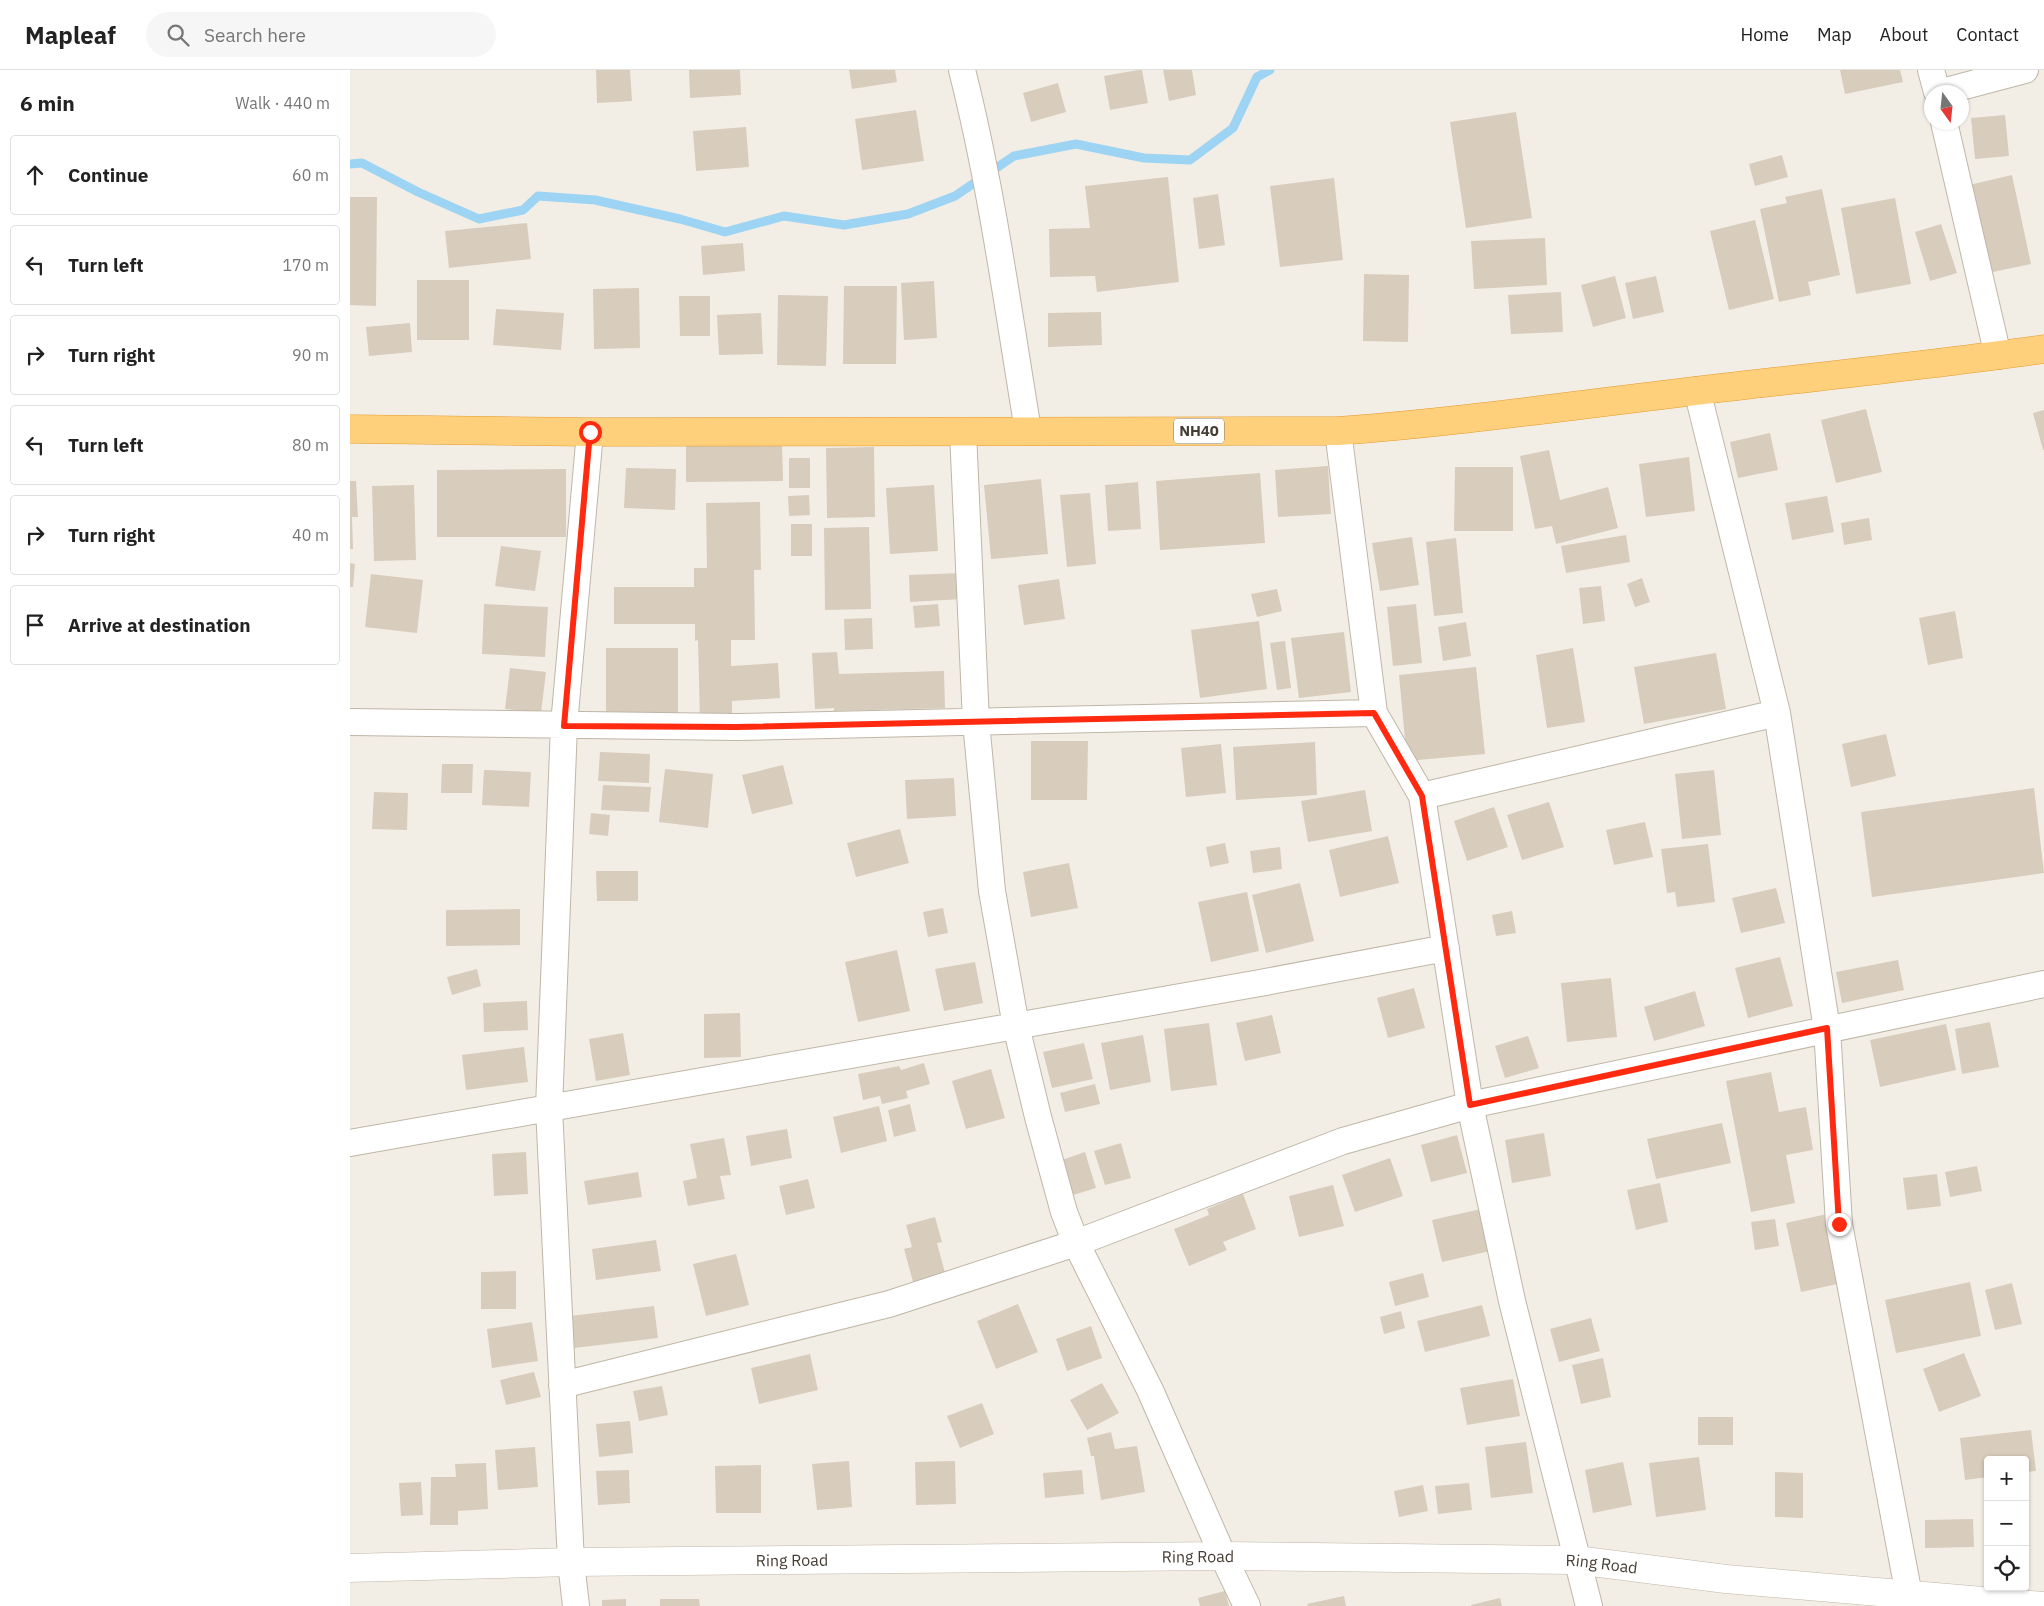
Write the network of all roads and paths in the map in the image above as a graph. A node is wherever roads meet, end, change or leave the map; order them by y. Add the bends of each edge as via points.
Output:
1 (962, 70) edge
2 (1931, 70) edge
3 (2025, 70) edge
4 (1936, 85) edge
5 (1968, 85) edge
6 (1946, 130) edge
7 (2044, 349) edge
8 (1998, 356) junction
9 (1697, 390) junction
10 (350, 429) edge
11 (1028, 430) junction
12 (1338, 431) junction
13 (590, 432) junction
14 (963, 432) junction
15 (1374, 713) junction
16 (1777, 714) junction
17 (350, 722) edge
18 (976, 722) junction
19 (564, 726) junction
20 (1422, 796) junction
21 (1446, 948) junction
22 (2044, 984) edge
23 (1016, 1026) junction
24 (1827, 1028) junction
25 (1470, 1105) junction
26 (549, 1108) junction
27 (350, 1143) edge
28 (1076, 1243) junction
29 (562, 1385) junction
30 (1223, 1556) junction
31 (1576, 1560) junction
32 (571, 1562) junction
33 (350, 1568) edge
34 (1910, 1600) edge
35 (576, 1606) edge
36 (1247, 1606) edge
37 (1589, 1606) edge
38 (2043, 1606) edge

1 - 11 street via 973,114
2 - 4 street
3 - 5 street
6 - 8 street
7 - 8 highway, NH40
8 - 9 highway, NH40
9 - 12 highway, NH40 via 1406,426
9 - 16 street
10 - 13 highway, NH40
11 - 12 highway, NH40
11 - 14 highway, NH40
12 - 15 street
13 - 14 highway, NH40
13 - 19 street
14 - 18 street
15 - 18 street
15 - 20 street
16 - 20 street
16 - 24 street
17 - 19 street
18 - 19 street via 736,727
18 - 23 street via 992,891
19 - 26 street
20 - 21 street
21 - 23 street
21 - 25 street
22 - 24 street
23 - 26 street
23 - 28 street via 1064,1212
24 - 25 street
24 - 34 street via 1839,1224
25 - 28 street via 1342,1141
25 - 31 street via 1512,1301
26 - 27 street
26 - 29 street
28 - 29 street via 889,1304
28 - 30 street via 1150,1390
29 - 32 street
30 - 31 street, Ring Road
30 - 32 street, Ring Road
30 - 36 street
31 - 34 street, Ring Road
31 - 37 street
32 - 33 street, Ring Road
32 - 35 street
34 - 38 street, Ring Road

